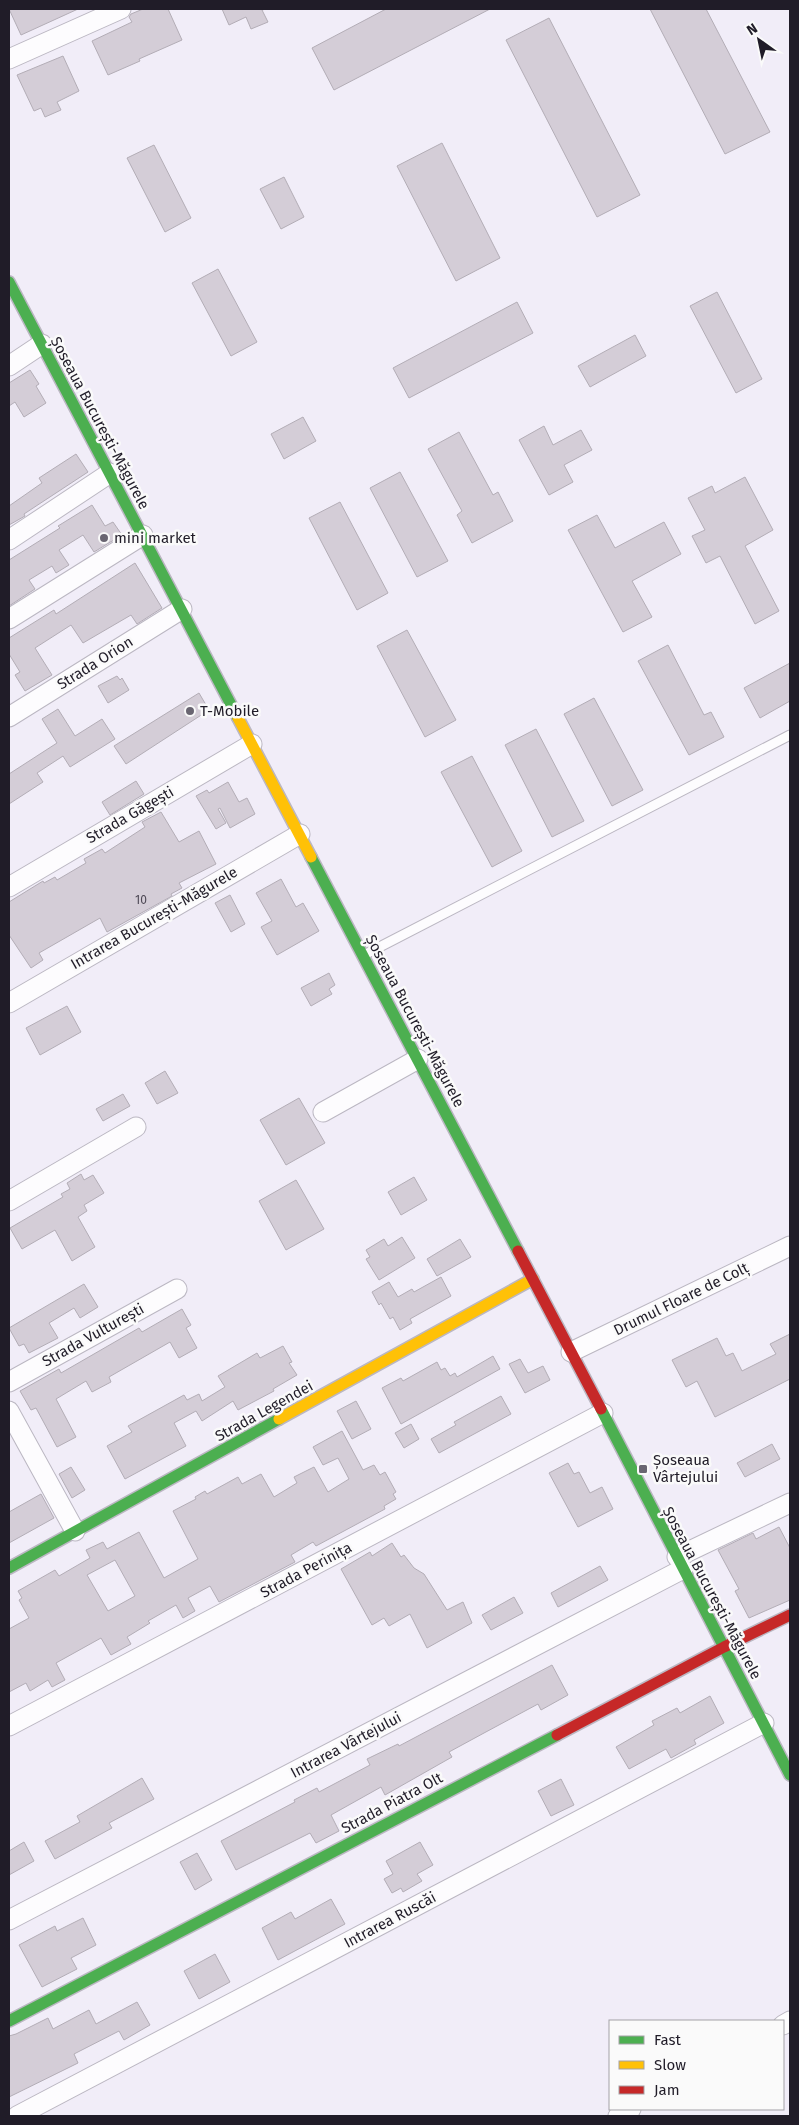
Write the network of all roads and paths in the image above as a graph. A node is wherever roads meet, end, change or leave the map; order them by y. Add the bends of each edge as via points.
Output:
1 (121, 9) edge
2 (9, 59) edge
3 (9, 282) edge
4 (42, 344) junction
5 (9, 366) edge
6 (110, 474) junction
7 (143, 535) junction
8 (9, 540) edge
9 (182, 609) junction
10 (9, 619) edge
11 (9, 717) edge
12 (790, 735) edge
13 (252, 744) junction
14 (300, 834) junction
15 (9, 887) edge
16 (363, 955) junction
17 (9, 1003) edge
18 (418, 1058) junction
19 (323, 1112) dead end
20 (136, 1127) dead end
21 (9, 1201) edge
22 (790, 1246) edge
23 (534, 1279) junction
24 (177, 1288) dead end
25 (572, 1352) junction
26 (9, 1382) edge
27 (9, 1410) edge
28 (603, 1414) junction
29 (14, 1432) edge
30 (790, 1503) edge
31 (75, 1531) junction
32 (680, 1563) junction
33 (9, 1568) edge
34 (790, 1615) edge
35 (724, 1647) junction
36 (764, 1724) junction
37 (9, 1726) edge
38 (790, 1775) edge
39 (9, 1920) edge
40 (9, 2021) edge
41 (630, 2110) edge
42 (17, 2116) edge
43 (618, 2116) edge

1 - 2 street
3 - 4 main road, Șoseaua București-Măgurele
4 - 5 street
4 - 6 main road, Șoseaua București-Măgurele
6 - 7 main road, Șoseaua București-Măgurele
6 - 8 street
7 - 9 main road, Șoseaua București-Măgurele
7 - 10 street
9 - 11 street, Strada Orion
9 - 13 main road, Șoseaua București-Măgurele
12 - 16 lane
13 - 14 main road, Șoseaua București-Măgurele
13 - 15 street, Strada Găgești
14 - 16 main road, Șoseaua București-Măgurele
14 - 17 street, Intrarea București-Măgurele
16 - 18 main road, Șoseaua București-Măgurele
18 - 19 street
18 - 23 main road, Șoseaua București-Măgurele
20 - 21 street
22 - 25 street, Drumul Floare de Colț
23 - 25 main road, Șoseaua București-Măgurele
23 - 31 main road, Strada Legendei
24 - 26 street, Strada Vulturești
25 - 28 main road, Șoseaua București-Măgurele
27 - 29 street
28 - 32 main road, Șoseaua București-Măgurele
28 - 37 street, Strada Perinița
29 - 31 street
30 - 32 street, Intrarea Vârtejului
31 - 33 main road, Strada Legendei
32 - 35 main road, Șoseaua București-Măgurele
32 - 39 street, Intrarea Vârtejului
34 - 35 main road, Strada Piatra Olt
35 - 36 main road, Șoseaua București-Măgurele
35 - 40 main road, Strada Piatra Olt
36 - 38 main road, Șoseaua București-Măgurele
36 - 42 street, Intrarea Ruscăi
41 - 43 street

